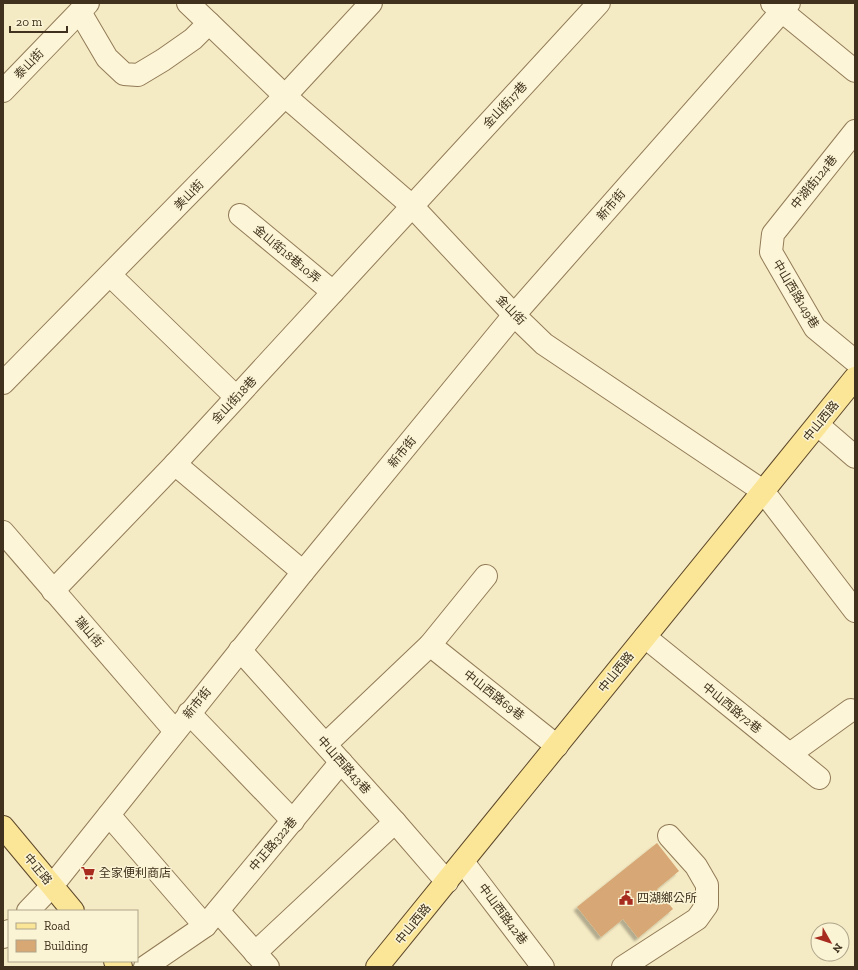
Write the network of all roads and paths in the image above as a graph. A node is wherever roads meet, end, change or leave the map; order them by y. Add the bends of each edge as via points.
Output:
1 (188, 3) edge
2 (371, 3) edge
3 (599, 3) edge
4 (781, 6) edge
5 (84, 7) edge
6 (209, 23) junction
7 (855, 71) edge
8 (3, 91) edge
9 (285, 96) junction
10 (855, 131) edge
11 (412, 206) junction
12 (240, 215) dead end
13 (773, 234) joint
14 (110, 275) junction
15 (333, 292) junction
16 (514, 315) junction
17 (854, 376) edge
18 (3, 383) edge
19 (236, 397) junction
20 (818, 425) junction
21 (855, 457) edge
22 (175, 464) junction
23 (763, 491) junction
24 (3, 532) edge
25 (303, 572) junction
26 (486, 576) dead end
27 (53, 591) junction
28 (855, 611) edge
29 (644, 638) junction
30 (430, 645) junction
31 (240, 650) junction
32 (851, 710) dead end
33 (190, 713) junction
34 (175, 731) junction
35 (326, 744) junction
36 (557, 746) junction
37 (790, 754) junction
38 (341, 762) junction
39 (819, 778) dead end
40 (109, 815) junction
41 (293, 821) junction
42 (395, 822) junction
43 (3, 827) edge
44 (669, 836) dead end
45 (463, 862) junction
46 (446, 882) junction
47 (52, 886) junction
48 (29, 910) edge
49 (73, 910) edge
50 (212, 919) junction
51 (261, 960) edge
52 (145, 967) edge
53 (378, 967) edge
54 (544, 967) edge
55 (623, 967) edge

1 - 6 street, 金山街
2 - 9 street, 美山街
3 - 11 street, 金山街17巷
4 - 7 street
4 - 16 street, 新市街
5 - 6 street via 107,58 124,74 138,75 150,68 193,40
5 - 8 street, 泰山街
6 - 9 street, 金山街
9 - 11 street, 金山街
9 - 14 street, 美山街
10 - 13 street, 中湖街124巷
11 - 15 street, 金山街18巷
11 - 16 street, 金山街
12 - 15 street, 金山街18巷10弄
13 - 17 street, 中山西路149巷 via 771,252 815,328
14 - 18 street, 美山街
14 - 19 street
15 - 19 street, 金山街18巷
16 - 23 street, 金山街 via 544,344
16 - 25 street, 新市街
17 - 20 main road, 中山西路
19 - 22 street, 金山街18巷
20 - 21 street
20 - 23 main road, 中山西路
22 - 25 street
22 - 27 street, 金山街18巷
23 - 28 street, 金山街
23 - 29 main road, 中山西路
24 - 27 street, 瑞山街
25 - 31 street, 新市街
26 - 30 street
27 - 34 street, 瑞山街
29 - 36 main road, 中山西路
29 - 37 street, 中山西路72巷
30 - 35 street
30 - 36 street, 中山西路69巷
31 - 33 street, 新市街
31 - 35 street, 中山西路43巷
32 - 37 street
33 - 34 street, 新市街
33 - 41 street
34 - 40 street, 新市街
35 - 38 street, 中山西路43巷
36 - 45 main road, 中山西路
37 - 39 street, 中山西路72巷
38 - 41 street, 中正路322巷
38 - 42 street, 中山西路43巷
40 - 47 street, 新市街
40 - 50 street
41 - 50 street, 中正路322巷
42 - 46 street, 中山西路43巷
42 - 51 street
43 - 47 main road, 中正路
44 - 55 street via 696,866 707,886 707,904 698,919
45 - 46 main road, 中山西路
45 - 54 street, 中山西路42巷
46 - 53 main road, 中山西路
47 - 48 street, 新市街
47 - 49 main road, 中正路
50 - 51 street
50 - 52 street, 中正路322巷

